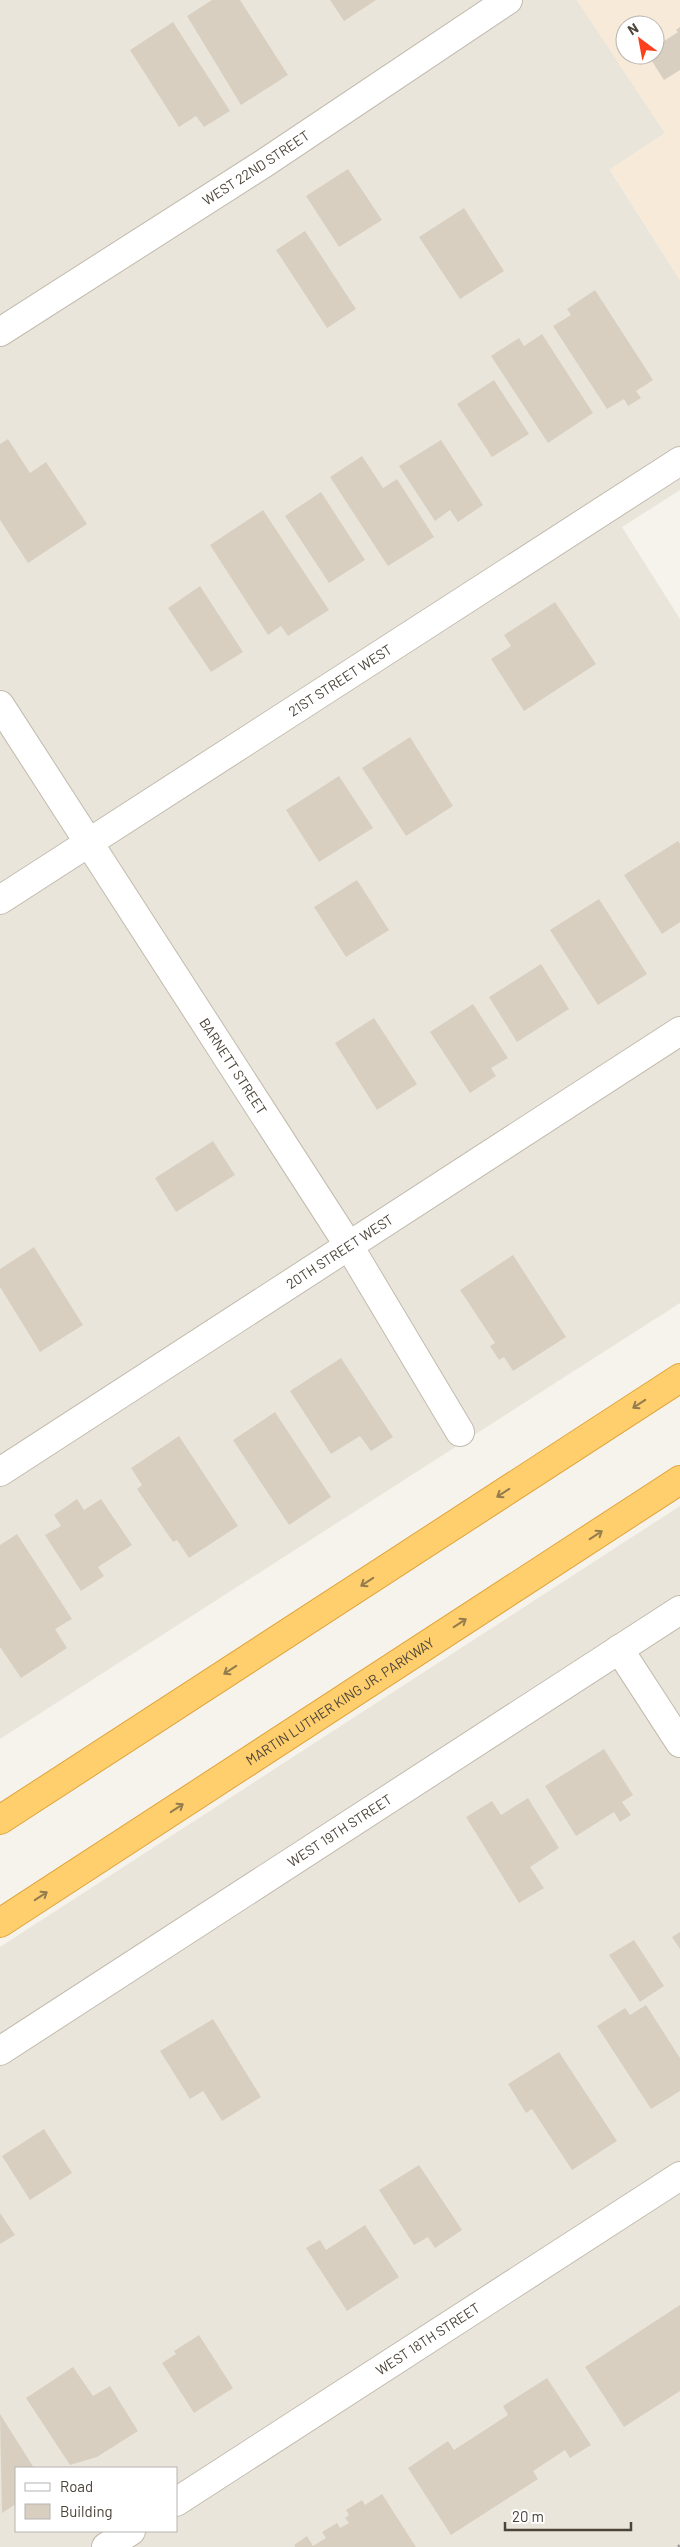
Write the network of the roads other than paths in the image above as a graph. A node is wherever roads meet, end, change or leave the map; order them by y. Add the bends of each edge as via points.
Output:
1 (508, 0) edge
2 (0, 332) edge
3 (680, 461) edge
4 (0, 705) edge
5 (90, 842) junction
6 (0, 900) edge
7 (680, 1031) edge
8 (349, 1246) junction
9 (680, 1378) edge
10 (460, 1432) dead end
11 (0, 1472) edge
12 (680, 1480) edge
13 (680, 1610) edge
14 (619, 1649) junction
15 (680, 1743) edge
16 (0, 1820) edge
17 (0, 1923) edge
18 (0, 2051) edge
19 (680, 2176) edge
20 (178, 2501) edge
21 (129, 2532) edge
22 (106, 2547) edge

1 - 2 street, WEST 22ND STREET via 263,164
3 - 5 street, 21ST STREET WEST
4 - 5 street, BARNETT STREET
5 - 6 street, 21ST STREET WEST
5 - 8 street, BARNETT STREET
7 - 8 street, 20TH STREET WEST
8 - 10 street, BARNETT STREET
8 - 11 street, 20TH STREET WEST
9 -> 16 highway
17 -> 12 highway, MARTIN LUTHER KING JR. PARKWAY
13 - 14 street, WEST 19TH STREET
14 - 15 street
14 - 18 street, WEST 19TH STREET
19 - 20 street, WEST 18TH STREET
21 - 22 street

